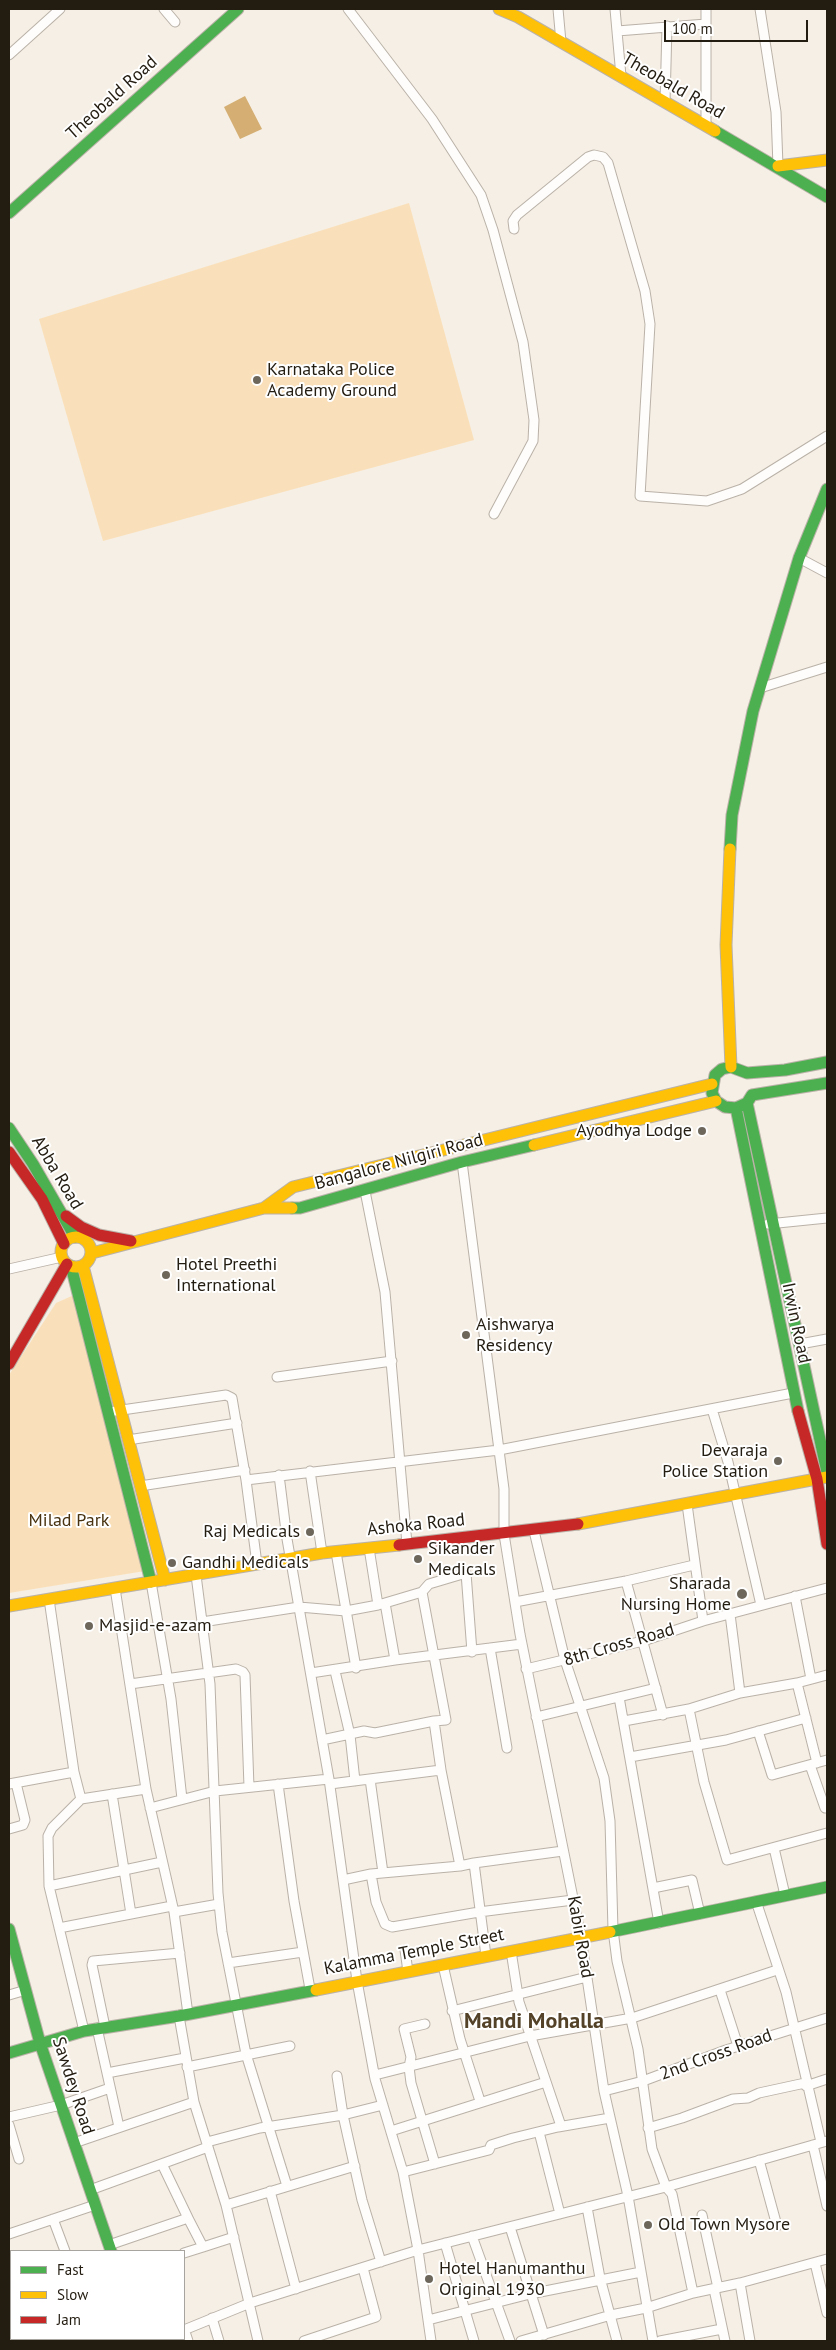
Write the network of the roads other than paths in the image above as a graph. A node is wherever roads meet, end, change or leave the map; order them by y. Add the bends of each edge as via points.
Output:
1 (60, 9) edge
2 (164, 9) edge
3 (238, 9) edge
4 (348, 9) edge
5 (499, 9) edge
6 (558, 9) edge
7 (615, 9) edge
8 (706, 9) edge
9 (760, 9) edge
10 (517, 13) edge
11 (175, 22) dead end
12 (706, 24) junction
13 (667, 26) junction
14 (617, 31) junction
15 (561, 42) junction
16 (9, 55) edge
17 (621, 76) junction
18 (665, 102) junction
19 (706, 125) junction
20 (827, 160) edge
21 (778, 166) junction
22 (822, 190) edge
23 (827, 197) edge
24 (9, 213) edge
25 (514, 229) dead end
26 (827, 436) edge
27 (827, 489) edge
28 (494, 514) dead end
29 (799, 558) junction
30 (827, 572) edge
31 (827, 668) edge
32 (760, 688) junction
33 (827, 1062) edge
34 (731, 1067) junction
35 (827, 1083) edge
36 (712, 1084) junction
37 (749, 1099) junction
38 (716, 1101) junction
39 (736, 1108) junction
40 (9, 1128) edge
41 (11, 1159) edge
42 (462, 1162) junction
43 (365, 1190) junction
44 (55, 1202) junction
45 (264, 1208) junction
46 (827, 1218) edge
47 (775, 1224) junction
48 (758, 1225) junction
49 (75, 1237) junction
50 (139, 1242) junction
51 (64, 1244) junction
52 (92, 1253) junction
53 (67, 1262) junction
54 (83, 1266) junction
55 (9, 1269) edge
56 (827, 1340) edge
57 (800, 1344) junction
58 (392, 1361) junction
59 (9, 1364) edge
60 (277, 1377) dead end
61 (793, 1393) junction
62 (712, 1408) junction
63 (120, 1410) junction
64 (108, 1412) junction
65 (237, 1423) junction
66 (128, 1440) junction
67 (500, 1450) junction
68 (402, 1462) junction
69 (245, 1470) junction
70 (310, 1472) junction
71 (827, 1472) edge
72 (279, 1475) junction
73 (822, 1478) edge
74 (246, 1480) junction
75 (140, 1486) junction
76 (736, 1495) junction
77 (687, 1504) junction
78 (534, 1531) junction
79 (504, 1534) junction
80 (407, 1544) junction
81 (827, 1544) edge
82 (369, 1548) junction
83 (336, 1552) junction
84 (322, 1553) junction
85 (291, 1559) junction
86 (257, 1564) junction
87 (694, 1565) junction
88 (196, 1575) junction
89 (165, 1580) junction
90 (626, 1581) junction
91 (151, 1582) junction
92 (115, 1588) junction
93 (827, 1588) edge
94 (422, 1592) junction
95 (795, 1596) junction
96 (549, 1597) junction
97 (49, 1599) junction
98 (515, 1602) junction
99 (381, 1604) junction
100 (9, 1606) edge
101 (761, 1606) junction
102 (299, 1608) junction
103 (346, 1610) junction
104 (730, 1614) junction
105 (703, 1620) junction
106 (202, 1622) junction
107 (643, 1641) junction
108 (522, 1644) junction
109 (490, 1648) junction
110 (472, 1652) junction
111 (434, 1656) junction
112 (395, 1660) junction
113 (565, 1660) junction
114 (356, 1668) junction
115 (526, 1669) junction
116 (335, 1671) junction
117 (208, 1672) junction
118 (311, 1673) junction
119 (827, 1674) edge
120 (168, 1678) junction
121 (810, 1679) junction
122 (797, 1683) junction
123 (130, 1684) junction
124 (656, 1688) junction
125 (740, 1694) junction
126 (620, 1697) junction
127 (579, 1708) junction
128 (690, 1709) junction
129 (663, 1715) junction
130 (536, 1717) junction
131 (806, 1718) junction
132 (434, 1721) junction
133 (624, 1721) junction
134 (758, 1731) junction
135 (350, 1735) junction
136 (322, 1740) junction
137 (696, 1745) junction
138 (506, 1748) dead end
139 (630, 1757) junction
140 (827, 1760) edge
141 (813, 1764) junction
142 (441, 1770) junction
143 (74, 1772) junction
144 (370, 1779) junction
145 (355, 1781) junction
146 (330, 1782) junction
147 (13, 1784) edge
148 (278, 1784) junction
149 (249, 1787) junction
150 (146, 1789) junction
151 (215, 1791) junction
152 (112, 1794) junction
153 (81, 1799) junction
154 (182, 1800) junction
155 (827, 1807) edge
156 (150, 1808) junction
157 (9, 1829) edge
158 (827, 1833) edge
159 (774, 1848) junction
160 (563, 1851) junction
161 (162, 1862) junction
162 (474, 1863) junction
163 (460, 1866) junction
164 (124, 1871) junction
165 (383, 1873) junction
166 (371, 1874) junction
167 (343, 1880) junction
168 (49, 1886) junction
169 (827, 1887) edge
170 (652, 1888) junction
171 (785, 1895) junction
172 (573, 1900) junction
173 (756, 1901) junction
174 (219, 1904) junction
175 (173, 1909) junction
176 (479, 1912) junction
177 (131, 1914) junction
178 (700, 1914) junction
179 (659, 1922) junction
180 (59, 1928) junction
181 (9, 1929) edge
182 (613, 1930) junction
183 (582, 1938) junction
184 (405, 1950) dead end
185 (510, 1951) junction
186 (304, 1952) junction
187 (180, 1953) junction
188 (486, 1956) junction
189 (228, 1963) junction
190 (442, 1965) junction
191 (777, 1970) junction
192 (408, 1972) junction
193 (587, 1977) junction
194 (357, 1980) junction
195 (310, 1989) junction
196 (26, 1990) junction
197 (720, 1990) junction
198 (517, 1994) junction
199 (9, 1995) edge
200 (237, 2004) junction
201 (452, 2010) junction
202 (183, 2015) junction
203 (632, 2018) junction
204 (827, 2018) edge
205 (594, 2023) junction
206 (425, 2024) dead end
207 (101, 2028) junction
208 (794, 2028) junction
209 (84, 2030) junction
210 (530, 2036) junction
211 (40, 2043) junction
212 (290, 2046) dead end
213 (738, 2046) junction
214 (465, 2052) junction
215 (9, 2053) edge
216 (246, 2054) junction
217 (186, 2062) junction
218 (409, 2067) junction
219 (107, 2073) junction
220 (374, 2075) junction
221 (337, 2076) dead end
222 (827, 2079) edge
223 (643, 2081) junction
224 (546, 2082) junction
225 (806, 2084) junction
226 (110, 2088) junction
227 (604, 2091) junction
228 (480, 2101) junction
229 (194, 2102) junction
230 (61, 2105) junction
231 (383, 2105) junction
232 (343, 2115) junction
233 (9, 2117) edge
234 (610, 2118) junction
235 (422, 2120) junction
236 (9, 2125) edge
237 (561, 2126) junction
238 (119, 2127) junction
239 (270, 2127) junction
240 (648, 2128) junction
241 (391, 2131) junction
242 (538, 2132) junction
243 (820, 2142) edge
244 (74, 2143) junction
245 (208, 2145) junction
246 (19, 2159) dead end
247 (759, 2160) junction
248 (162, 2164) junction
249 (435, 2164) junction
250 (355, 2166) junction
251 (403, 2172) junction
252 (287, 2186) junction
253 (666, 2187) junction
254 (825, 2188) edge
255 (90, 2190) junction
256 (270, 2191) junction
257 (628, 2196) junction
258 (95, 2205) junction
259 (226, 2206) junction
260 (827, 2206) edge
261 (587, 2207) junction
262 (560, 2214) junction
263 (702, 2215) dead end
264 (188, 2218) junction
265 (53, 2219) junction
266 (777, 2226) dead end
267 (510, 2227) junction
268 (10, 2231) edge
269 (472, 2236) junction
270 (234, 2237) junction
271 (446, 2243) junction
272 (203, 2247) junction
273 (110, 2248) edge
274 (65, 2250) edge
275 (418, 2250) junction
276 (185, 2253) edge
277 (827, 2259) edge
278 (381, 2262) junction
279 (815, 2263) junction
280 (363, 2268) junction
281 (641, 2272) junction
282 (600, 2278) junction
283 (740, 2283) junction
284 (296, 2289) junction
285 (716, 2289) junction
286 (693, 2293) junction
287 (530, 2294) junction
288 (250, 2303) junction
289 (496, 2303) junction
290 (646, 2308) junction
291 (466, 2311) junction
292 (827, 2314) edge
293 (611, 2316) junction
294 (212, 2318) junction
295 (428, 2320) junction
296 (722, 2329) junction
297 (185, 2330) edge
298 (544, 2334) junction
299 (219, 2341) edge
300 (258, 2341) edge
301 (304, 2341) edge
302 (431, 2341) edge
303 (474, 2341) edge
304 (510, 2341) edge
305 (521, 2341) edge
306 (617, 2341) edge
307 (653, 2341) edge
308 (660, 2341) edge
309 (725, 2341) edge
310 (750, 2341) edge

1 - 16 street
2 - 11 street
3 - 24 main road, Theobald Road
4 - 28 street via 432,119 481,195 493,230 523,342 534,420 533,441
5 - 10 main road, Theobald Road
6 - 15 street
7 - 14 street
8 - 12 street
9 - 21 street via 776,112
10 - 15 main road, Theobald Road
12 - 13 street
12 - 19 street
13 - 14 street
13 - 18 street
14 - 17 street
15 - 17 main road, Theobald Road
17 - 18 main road, Theobald Road
18 - 19 main road, Theobald Road
19 - 21 main road, Theobald Road
20 - 21 main road
21 - 22 main road, Theobald Road
22 - 23 main road, Theobald Road
25 - 26 street via 517,215 588,158 594,155 603,157 608,163 645,291 650,324 640,496 706,501 742,489
27 - 29 main road
29 - 30 street
29 - 32 main road
31 - 32 street
32 - 34 main road via 732,815 726,945
33 - 34 main road via 747,1073
34 - 36 main road via 715,1075
35 - 37 main road
36 - 38 main road
36 - 45 main road via 318,1180 293,1187
37 - 39 main road
37 - 47 main road, Irwin Road
38 - 39 main road via 725,1107
38 - 42 main road, Bangalore Nilgiri Road
39 - 48 main road, Irwin Road
40 - 44 main road, Abba Road
41 - 51 main road via 42,1199
42 - 43 main road, Bangalore Nilgiri Road
42 - 67 street, Kabir Road
43 - 45 main road, Bangalore Nilgiri Road via 300,1208
43 - 58 street via 385,1292
44 - 49 main road, Abba Road
44 - 50 main road via 81,1227 107,1237
45 - 50 main road, Bangalore Nilgiri Road
46 - 47 street
47 - 48 street
47 - 57 main road, Irwin Road
48 - 61 main road, Irwin Road
49 - 51 main road
49 - 52 main road via 88,1243
50 - 52 main road, Bangalore Nilgiri Road
51 - 53 main road
52 - 54 main road
53 - 54 main road
53 - 55 street
53 - 59 main road
53 - 64 main road
54 - 63 main road
56 - 57 street
57 - 71 main road, Irwin Road
58 - 60 street
58 - 68 street
61 - 62 street
61 - 73 main road, Irwin Road
62 - 67 street
62 - 76 street
63 - 64 street
63 - 65 street via 226,1395 234,1401
63 - 66 main road
64 - 91 main road
65 - 66 street
65 - 69 street
66 - 75 main road
67 - 68 street
67 - 79 street, Kabir Road
68 - 70 street
68 - 80 street
69 - 74 street
69 - 75 street
70 - 72 street
70 - 84 street
72 - 74 street
72 - 85 street
73 - 76 main road, Ashoka Road
73 - 81 main road, Irwin Road
74 - 86 street
75 - 89 main road
76 - 77 main road, Ashoka Road
76 - 101 street
77 - 78 main road, Ashoka Road
77 - 87 street
78 - 79 main road, Ashoka Road
78 - 96 street
79 - 80 main road, Ashoka Road
79 - 98 street, Kabir Road
80 - 82 main road, Ashoka Road
82 - 83 main road, Ashoka Road
82 - 99 street
83 - 84 main road, Ashoka Road
83 - 103 street
84 - 85 main road, Ashoka Road
85 - 86 main road, Ashoka Road
85 - 102 street
86 - 88 main road, Ashoka Road
87 - 90 street
87 - 105 street
88 - 89 main road, Ashoka Road
88 - 106 street
89 - 91 main road, Ashoka Road
90 - 96 street
90 - 107 street
91 - 92 main road, Ashoka Road
91 - 120 street
92 - 97 main road, Ashoka Road
92 - 123 street
93 - 95 street, 8th Cross Road
94 - 99 street
94 - 110 street via 429,1584 466,1573
94 - 111 street
95 - 101 street, 8th Cross Road
95 - 121 street
96 - 98 street
96 - 113 street
97 - 100 main road, Ashoka Road
97 - 143 street
98 - 108 street, Kabir Road
99 - 103 street
99 - 112 street
101 - 104 street, 8th Cross Road
102 - 103 street
102 - 106 street
102 - 118 street
103 - 114 street
104 - 105 street, 8th Cross Road
104 - 125 street
105 - 107 street, 8th Cross Road
106 - 117 street
107 - 113 street, 8th Cross Road
107 - 124 street
108 - 109 street
108 - 115 street, Kabir Road
109 - 110 street
109 - 138 street
110 - 111 street
111 - 112 street
111 - 132 street via 446,1720
112 - 114 street
113 - 115 street, 8th Cross Road
113 - 127 street
114 - 116 street
115 - 130 street, Kabir Road
116 - 118 street
116 - 135 street
117 - 120 street
117 - 149 street via 240,1669 245,1675
117 - 151 street
118 - 136 street
119 - 121 street
120 - 123 street
120 - 154 street
121 - 122 street
122 - 125 street
122 - 131 street
123 - 150 street
124 - 126 street
124 - 129 street
125 - 128 street
126 - 127 street
126 - 133 street
127 - 130 street
127 - 182 street via 604,1778 610,1821
128 - 129 street
128 - 137 street
129 - 133 street
130 - 160 street, Kabir Road
131 - 134 street
131 - 141 street
132 - 135 street
132 - 142 street
133 - 139 street
134 - 137 street
134 - 141 street via 772,1775
135 - 136 street
135 - 145 street
136 - 146 street
137 - 139 street
137 - 159 street via 727,1860
139 - 170 street
140 - 141 street
141 - 155 street
142 - 144 street
142 - 163 street
143 - 147 street
143 - 153 street
144 - 145 street
144 - 165 street
145 - 146 street
146 - 148 street
146 - 167 street
147 - 157 street via 24,1823
148 - 149 street
148 - 186 street
149 - 151 street
150 - 152 street
150 - 156 street
151 - 154 street
151 - 174 street
152 - 153 street
152 - 164 street
153 - 168 street via 48,1836
154 - 156 street
156 - 161 street
158 - 159 street
159 - 171 street
160 - 162 street
160 - 172 street, Kabir Road
161 - 164 street
161 - 175 street
162 - 163 street
162 - 176 street
163 - 165 street
164 - 168 street
164 - 177 street
165 - 166 street
166 - 167 street
166 - 176 street via 376,1902 388,1926
167 - 194 street
168 - 180 street
169 - 171 main road, Kalamma Temple Street
170 - 178 street via 692,1880
170 - 179 street
171 - 173 main road, Kalamma Temple Street
172 - 176 street
172 - 183 street, Kabir Road
173 - 178 main road, Kalamma Temple Street
173 - 191 street
174 - 175 street
174 - 189 street
175 - 177 street
175 - 187 street
176 - 188 street
177 - 180 street
178 - 179 main road, Kalamma Temple Street
179 - 182 main road, Kalamma Temple Street
180 - 209 street
181 - 196 main road, Sawdey Road
182 - 183 main road, Kalamma Temple Street
182 - 203 street
183 - 185 main road, Kalamma Temple Street
183 - 193 street, Kabir Road
184 - 192 street
185 - 188 main road, Kalamma Temple Street
185 - 198 street
186 - 189 street
186 - 195 street
187 - 202 street
187 - 207 street via 93,1961
188 - 190 main road, Kalamma Temple Street
189 - 200 street
190 - 192 main road, Kalamma Temple Street
190 - 201 street
191 - 197 street
191 - 208 street
192 - 194 main road, Kalamma Temple Street
193 - 198 street
193 - 205 street, Kabir Road
194 - 195 main road, Kalamma Temple Street
194 - 220 street
195 - 200 main road, Kalamma Temple Street
196 - 199 street
196 - 211 main road, Sawdey Road
197 - 203 street
197 - 213 street
198 - 201 street
198 - 210 street
200 - 202 main road, Kalamma Temple Street
200 - 216 street
201 - 214 street
202 - 207 main road, Kalamma Temple Street
202 - 217 street
203 - 205 street
203 - 223 street
204 - 208 street, 2nd Cross Road
205 - 210 street
205 - 227 street, Kabir Road
206 - 218 street via 404,2029 411,2057
207 - 209 main road, Kalamma Temple Street
207 - 219 street
208 - 213 street, 2nd Cross Road
208 - 225 street
209 - 211 main road, Kalamma Temple Street
210 - 214 street
210 - 224 street
211 - 215 main road, Kalamma Temple Street
211 - 230 main road, Sawdey Road
212 - 216 street
213 - 223 street, 2nd Cross Road
214 - 218 street
214 - 228 street
216 - 217 street
216 - 239 street
217 - 219 street
217 - 229 street
218 - 220 street
218 - 235 street
219 - 226 street
220 - 231 street
221 - 232 street
222 - 225 street
223 - 227 street, 2nd Cross Road
223 - 240 street
224 - 228 street
224 - 237 street
225 - 240 street via 733,2099
225 - 243 street
226 - 230 street
226 - 238 street
227 - 234 street, Kabir Road
228 - 235 street
229 - 238 street
229 - 245 street
230 - 233 street
230 - 244 main road, Sawdey Road
231 - 232 street
231 - 241 street
232 - 239 street
232 - 250 street
234 - 237 street
234 - 257 street, Kabir Road
235 - 241 street
235 - 249 street
236 - 246 street
237 - 242 street
238 - 244 street
239 - 245 street
239 - 252 street
240 - 253 street
241 - 251 street
242 - 249 street via 491,2145 489,2150
242 - 262 street
243 - 247 street
243 - 254 street
244 - 255 main road, Sawdey Road
245 - 248 street
245 - 259 street
247 - 253 street
247 - 266 street
248 - 255 street
248 - 264 street
249 - 251 street
250 - 252 street
250 - 278 street
251 - 275 street
252 - 256 street
253 - 257 street
253 - 286 street via 672,2194
254 - 260 street
255 - 258 main road, Sawdey Road
256 - 259 street
256 - 284 street
257 - 261 street
257 - 281 street, Kabir Road
258 - 265 street
258 - 273 main road, Sawdey Road
259 - 270 street
261 - 262 street
261 - 282 street
262 - 267 street
263 - 285 street
264 - 272 street
264 - 273 street
265 - 268 street
265 - 274 street
267 - 269 street
267 - 287 street
269 - 271 street
269 - 289 street
270 - 272 street
270 - 288 street
271 - 275 street
271 - 291 street
272 - 276 street
275 - 278 street
275 - 295 street
277 - 279 street
278 - 280 street
279 - 283 street
279 - 292 street
280 - 284 street
280 - 301 street via 376,2318
281 - 282 street
281 - 290 street, Kabir Road
282 - 287 street
282 - 293 street
283 - 285 street
283 - 310 street
284 - 288 street
285 - 286 street
285 - 296 street
286 - 290 street
287 - 289 street
287 - 298 street
288 - 294 street
288 - 300 street
289 - 291 street
289 - 304 street
290 - 293 street
290 - 307 street, Kabir Road
291 - 295 street
291 - 303 street
293 - 298 street
293 - 306 street
294 - 297 street
294 - 299 street
295 - 302 street
296 - 308 street
296 - 309 street
298 - 305 street

